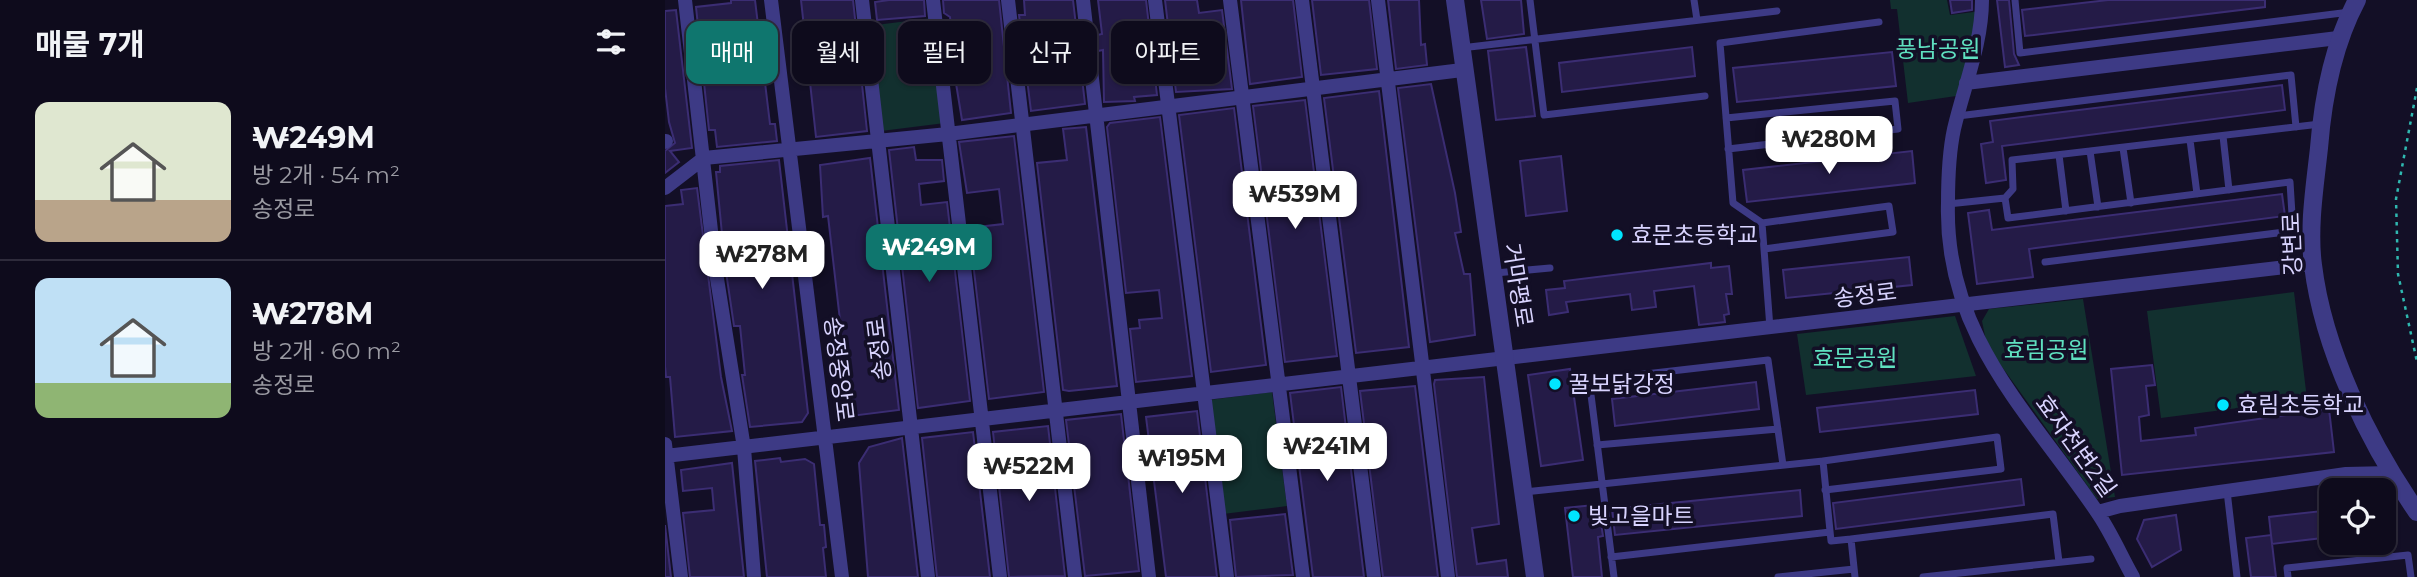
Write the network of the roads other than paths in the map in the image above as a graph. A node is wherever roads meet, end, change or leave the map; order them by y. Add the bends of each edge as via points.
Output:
1 (685, 0) edge
2 (771, 0) edge
3 (862, 0) edge
4 (933, 0) edge
5 (1008, 0) edge
6 (1083, 0) edge
7 (1155, 0) edge
8 (1230, 0) edge
9 (1302, 0) edge
10 (1378, 0) edge
11 (1455, 0) edge
12 (1530, 0) edge
13 (1694, 0) edge
14 (1982, 0) edge
15 (2015, 0) edge
16 (2354, 6) edge
17 (1777, 11) dead end
18 (1697, 20) junction
19 (1879, 22) dead end
20 (2338, 38) junction
21 (1535, 39) junction
22 (1460, 48) junction
23 (1462, 70) junction
24 (1388, 81) junction
25 (1966, 83) junction
26 (1313, 90) junction
27 (1705, 96) dead end
28 (1242, 98) junction
29 (1168, 107) junction
30 (1096, 116) junction
31 (1958, 116) junction
32 (1726, 118) junction
33 (1022, 124) junction
34 (2321, 124) junction
35 (2297, 127) junction
36 (948, 134) junction
37 (2223, 136) junction
38 (2190, 140) junction
39 (878, 142) junction
40 (2123, 148) junction
41 (789, 149) junction
42 (1728, 149) junction
43 (2090, 152) junction
44 (2059, 155) junction
45 (704, 158) junction
46 (665, 188) edge
47 (2229, 190) junction
48 (2197, 194) junction
49 (2005, 198) junction
50 (2131, 202) junction
51 (1947, 205) junction
52 (2098, 207) junction
53 (2066, 211) junction
54 (1762, 223) junction
55 (1764, 249) junction
56 (2045, 262) dead end
57 (2312, 264) junction
58 (1550, 268) dead end
59 (1491, 274) junction
60 (1962, 306) junction
61 (1770, 329) junction
62 (1505, 358) junction
63 (1422, 365) junction
64 (1349, 374) junction
65 (1619, 377) dead end
66 (1278, 382) junction
67 (1590, 387) dead end
68 (1203, 391) junction
69 (1129, 400) junction
70 (1056, 409) junction
71 (982, 418) junction
72 (911, 427) junction
73 (1778, 429) junction
74 (825, 437) junction
75 (1597, 445) junction
76 (744, 448) junction
77 (665, 452) edge
78 (1823, 461) junction
79 (1783, 465) junction
80 (2390, 472) junction
81 (1602, 485) junction
82 (1825, 490) junction
83 (2227, 491) junction
84 (1523, 492) junction
85 (2098, 512) junction
86 (2417, 512) edge
87 (1830, 532) junction
88 (1851, 539) junction
89 (1611, 557) junction
90 (2091, 559) dead end
91 (2059, 562) junction
92 (1855, 573) edge
93 (681, 577) edge
94 (754, 577) edge
95 (842, 577) edge
96 (928, 577) edge
97 (1000, 577) edge
98 (1075, 577) edge
99 (1149, 577) edge
100 (1227, 577) edge
101 (1303, 577) edge
102 (1374, 577) edge
103 (1448, 577) edge
104 (1535, 577) edge
105 (1614, 577) edge
106 (1778, 577) edge
107 (1923, 577) edge
108 (2133, 577) edge
109 (2237, 577) edge
110 (2288, 577) edge
111 (2411, 577) edge

1 - 45 street
2 - 41 street, 송정중앙로
3 - 39 street, 송정로
4 - 36 street
5 - 33 street
6 - 30 street
7 - 29 street
8 - 28 street
9 - 26 street
10 - 24 street
11 - 22 street, 거마평로
12 - 21 lane
13 - 18 lane
14 - 25 street, 효자천변2길 via 1982,28
15 - 16 lane via 2020,53
16 - 20 street, 강변로
17 - 18 lane
18 - 21 lane
19 - 32 lane via 1720,43
20 - 25 street
20 - 34 street, 강변로
21 - 22 lane
21 - 27 lane via 1544,115
22 - 23 street, 거마평로
23 - 24 street
23 - 59 street, 거마평로
24 - 26 street
24 - 63 street
25 - 31 street, 효자천변2길
26 - 28 street
26 - 64 street
28 - 29 street
28 - 66 street
29 - 30 street
29 - 68 street
30 - 33 street
30 - 69 street
31 - 35 lane via 2291,75
31 - 51 street, 효자천변2길
32 - 42 lane
32 - 42 lane via 1895,101 1898,129
33 - 36 street
33 - 70 street
34 - 35 lane
34 - 57 street, 강변로
35 - 37 lane
36 - 39 street
36 - 71 street
37 - 38 lane
37 - 47 lane
38 - 40 lane
38 - 48 lane
39 - 41 street
39 - 72 street, 송정로
40 - 43 lane
40 - 50 lane
41 - 45 street
41 - 74 street, 송정중앙로
42 - 54 lane via 1733,203
43 - 44 lane
43 - 52 lane
44 - 49 lane via 2012,160 2013,189
44 - 53 lane
45 - 46 street
45 - 76 street via 715,266
47 - 48 lane
47 - 56 lane via 2290,182 2293,231
48 - 50 lane
49 - 51 lane
49 - 53 lane via 2008,218
50 - 52 lane
51 - 60 street, 효자천변2길 via 1950,250
52 - 53 lane
54 - 55 lane
54 - 55 lane via 1889,206 1893,232
55 - 61 lane
57 - 60 street, 송정로
57 - 80 street, 강변로 via 2332,349
58 - 59 lane
59 - 62 street, 거마평로
60 - 61 street, 송정로
60 - 85 street, 효자천변2길 via 2022,413
61 - 62 street, 송정로
62 - 63 street, 송정로
62 - 84 street, 거마평로
63 - 64 street, 송정로
63 - 103 street
64 - 66 street, 송정로
64 - 102 street
65 - 73 lane via 1768,360
66 - 68 street, 송정로
66 - 101 street
67 - 75 lane
68 - 69 street, 송정로
68 - 100 street
69 - 70 street, 송정로
69 - 99 street
70 - 71 street, 송정로
70 - 98 street
71 - 72 street, 송정로
71 - 97 street
72 - 74 street, 송정로
72 - 96 street, 송정로
73 - 75 lane
73 - 79 lane
74 - 76 street, 송정로
74 - 95 street, 송정중앙로
75 - 81 lane
76 - 77 street, 송정로
76 - 94 street
77 - 93 street
78 - 79 lane
78 - 82 lane
78 - 82 lane via 1997,437 2001,469
79 - 81 lane
80 - 83 street
80 - 86 street, 강변로
81 - 84 lane
81 - 89 lane
82 - 87 lane
83 - 85 street
83 - 109 lane
84 - 104 street, 거마평로
85 - 108 street, 효자천변2길
87 - 88 lane via 1831,541
87 - 89 lane
88 - 91 lane via 2053,514
88 - 92 lane
89 - 105 lane
90 - 91 lane
91 - 107 lane
92 - 106 lane
110 - 111 lane via 2287,568 2408,555

